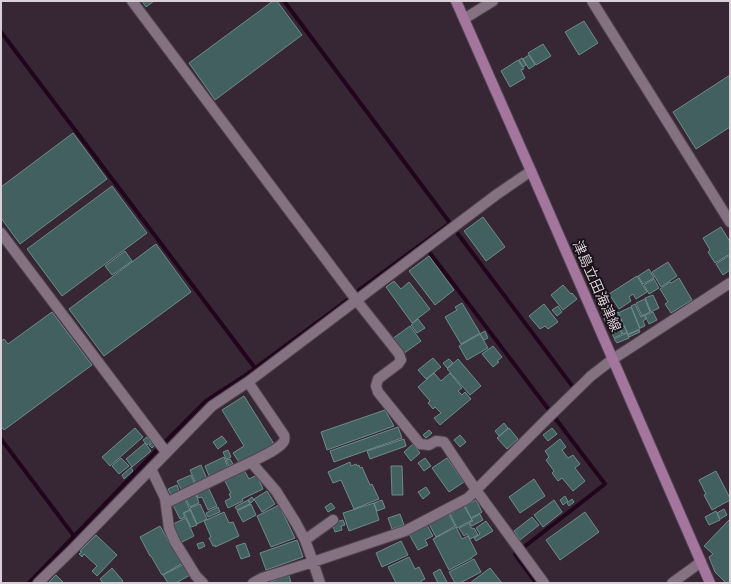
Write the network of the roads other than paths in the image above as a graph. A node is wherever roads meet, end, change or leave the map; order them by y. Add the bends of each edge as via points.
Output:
1 (132, 1) edge
2 (456, 1) edge
3 (494, 1) edge
4 (592, 1) edge
5 (464, 19) junction
6 (531, 171) junction
7 (730, 222) edge
8 (1, 233) edge
9 (730, 283) edge
10 (357, 301) junction
11 (613, 359) junction
12 (248, 382) junction
13 (166, 452) junction
14 (251, 462) junction
15 (151, 469) junction
16 (476, 490) junction
17 (166, 503) junction
18 (333, 520) dead end
19 (305, 540) junction
20 (314, 562) junction
21 (701, 562) junction
22 (38, 583) edge
23 (203, 583) edge
24 (253, 583) edge
25 (320, 583) edge
26 (544, 583) edge
27 (672, 583) edge
28 (710, 583) edge

1 - 10 street
2 - 5 main road, 津島立田海津線
3 - 5 street
4 - 7 street
5 - 6 main road, 津島立田海津線
6 - 10 street
6 - 11 main road, 津島立田海津線
8 - 13 street
9 - 11 street
10 - 12 street
10 - 16 street via 401,360 378,379 378,392 420,444 444,442
11 - 16 street via 591,376
11 - 21 main road, 津島立田海津線
12 - 13 street via 212,406
12 - 14 street via 285,438 277,448
13 - 15 street
14 - 17 street
14 - 19 street via 276,491
15 - 17 street
15 - 22 street
16 - 20 street via 468,498 405,531
16 - 26 street
17 - 23 street via 175,542
18 - 19 street
19 - 20 street
20 - 24 street
20 - 25 street
21 - 27 street
21 - 28 main road, 津島立田海津線

